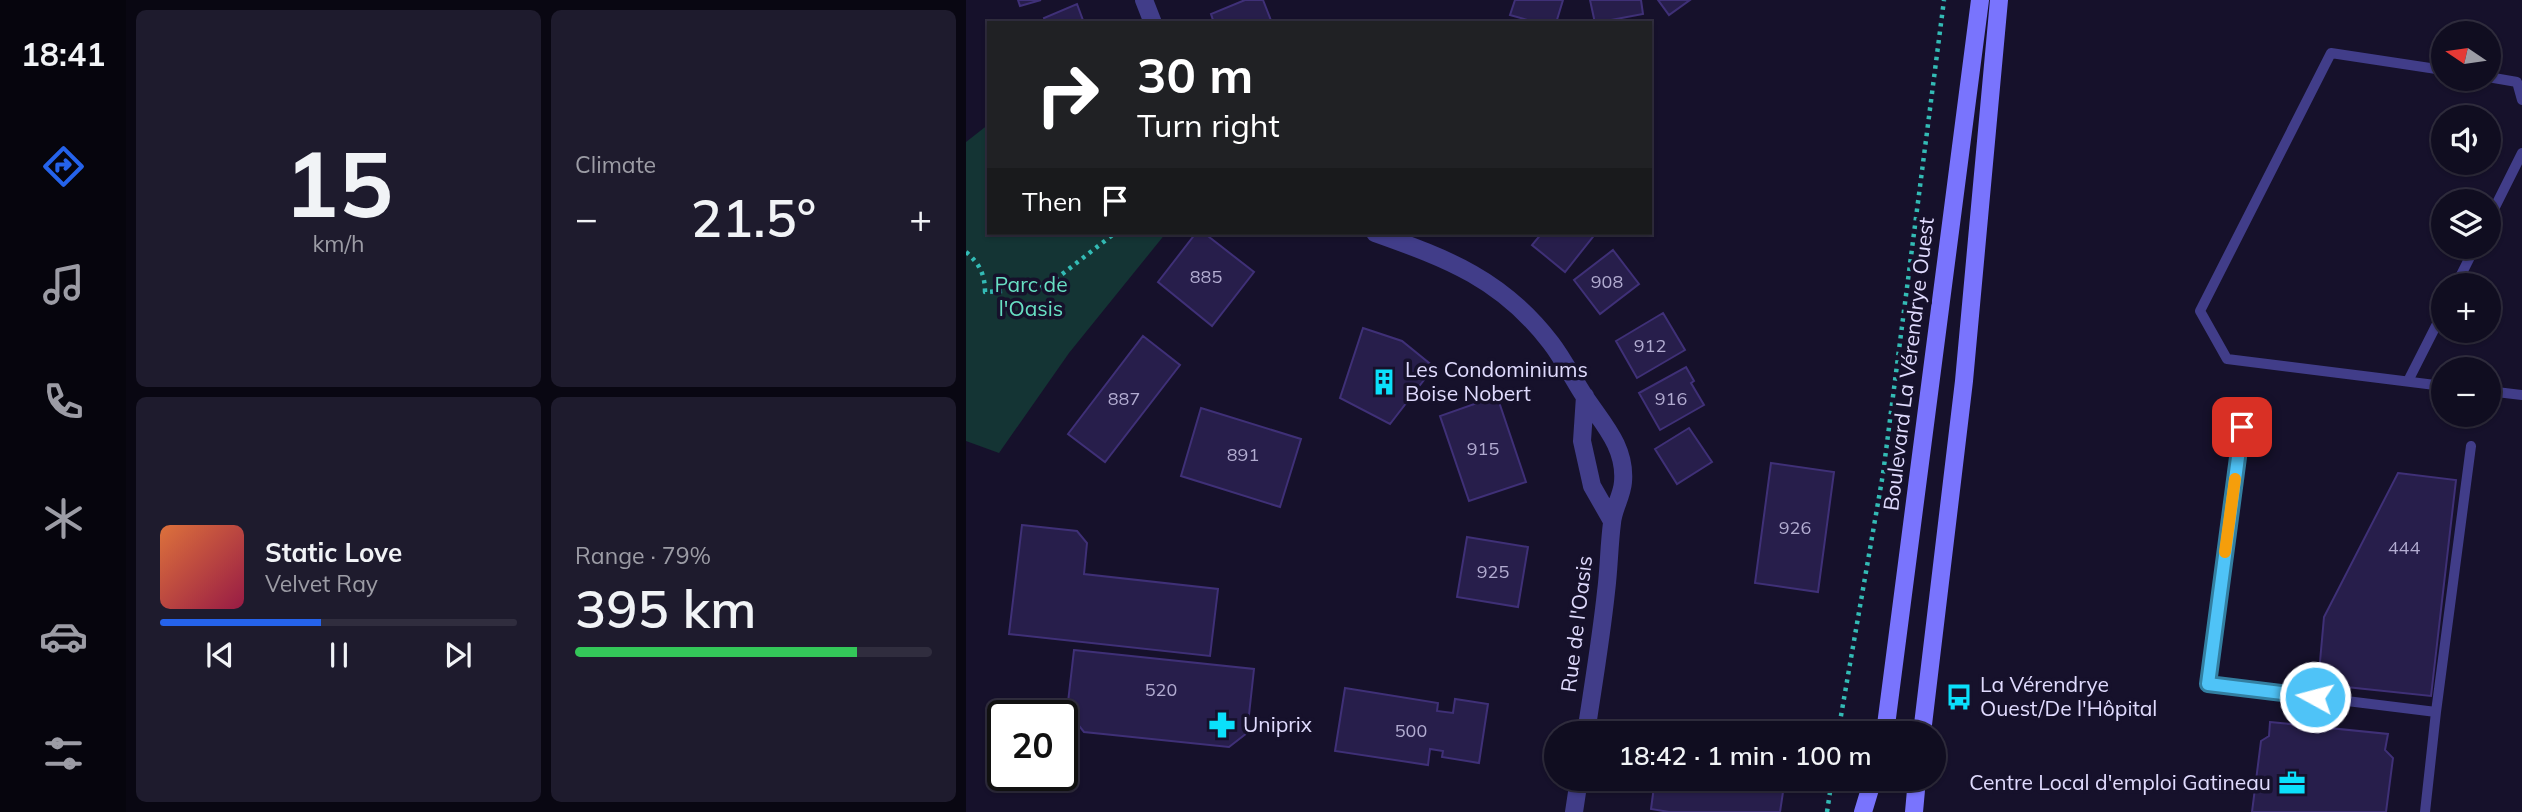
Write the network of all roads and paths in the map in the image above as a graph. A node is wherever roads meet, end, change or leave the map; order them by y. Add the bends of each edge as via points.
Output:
1 (1144, 0) edge
2 (1944, 0) edge
3 (1980, 0) edge
4 (1999, 0) edge
5 (1152, 21) edge
6 (2431, 68) edge
7 (2501, 79) edge
8 (2522, 100) edge
9 (2522, 153) edge
10 (2501, 194) edge
11 (1112, 235) edge
12 (1380, 235) edge
13 (966, 252) edge
14 (2431, 337) edge
15 (2409, 382) junction
16 (2431, 385) edge
17 (2501, 393) edge
18 (2522, 395) edge
19 (1584, 396) junction
20 (2242, 427) dead end
21 (2471, 446) dead end
22 (1612, 521) junction
23 (2436, 712) junction
24 (1588, 721) edge
25 (1841, 721) edge
26 (1887, 721) edge
27 (1924, 721) edge
28 (1577, 791) edge
29 (1830, 791) edge
30 (1869, 791) edge
31 (1879, 791) edge
32 (1917, 791) edge
33 (1919, 791) edge
34 (1574, 812) edge
35 (1827, 812) edge
36 (1863, 812) edge
37 (1876, 812) edge
38 (1914, 812) edge
39 (1920, 812) edge
40 (2425, 812) edge

1 - 5 street
2 - 25 path via 1883,474
3 - 26 main road, Boulevard La Vérendrye Ouest
4 - 27 main road via 1964,381
6 - 15 lane via 2331,53 2200,311 2227,359
7 - 8 lane via 2517,82
9 - 10 lane
11 - 13 path via 1038,289 985,292 982,271
12 - 19 street, Rue de l'Oasis via 1449,261 1499,290 1536,324
14 - 15 lane
15 - 16 lane
17 - 18 lane
19 - 22 street via 1582,441 1592,486
19 - 22 street, Rue de l'Oasis via 1612,432 1622,466 1623,483
20 - 23 lane via 2208,684
21 - 23 lane
22 - 24 street, Rue de l'Oasis
23 - 40 lane
28 - 34 street
29 - 35 path
30 - 36 main road
31 - 37 main road
32 - 38 main road
33 - 39 main road

